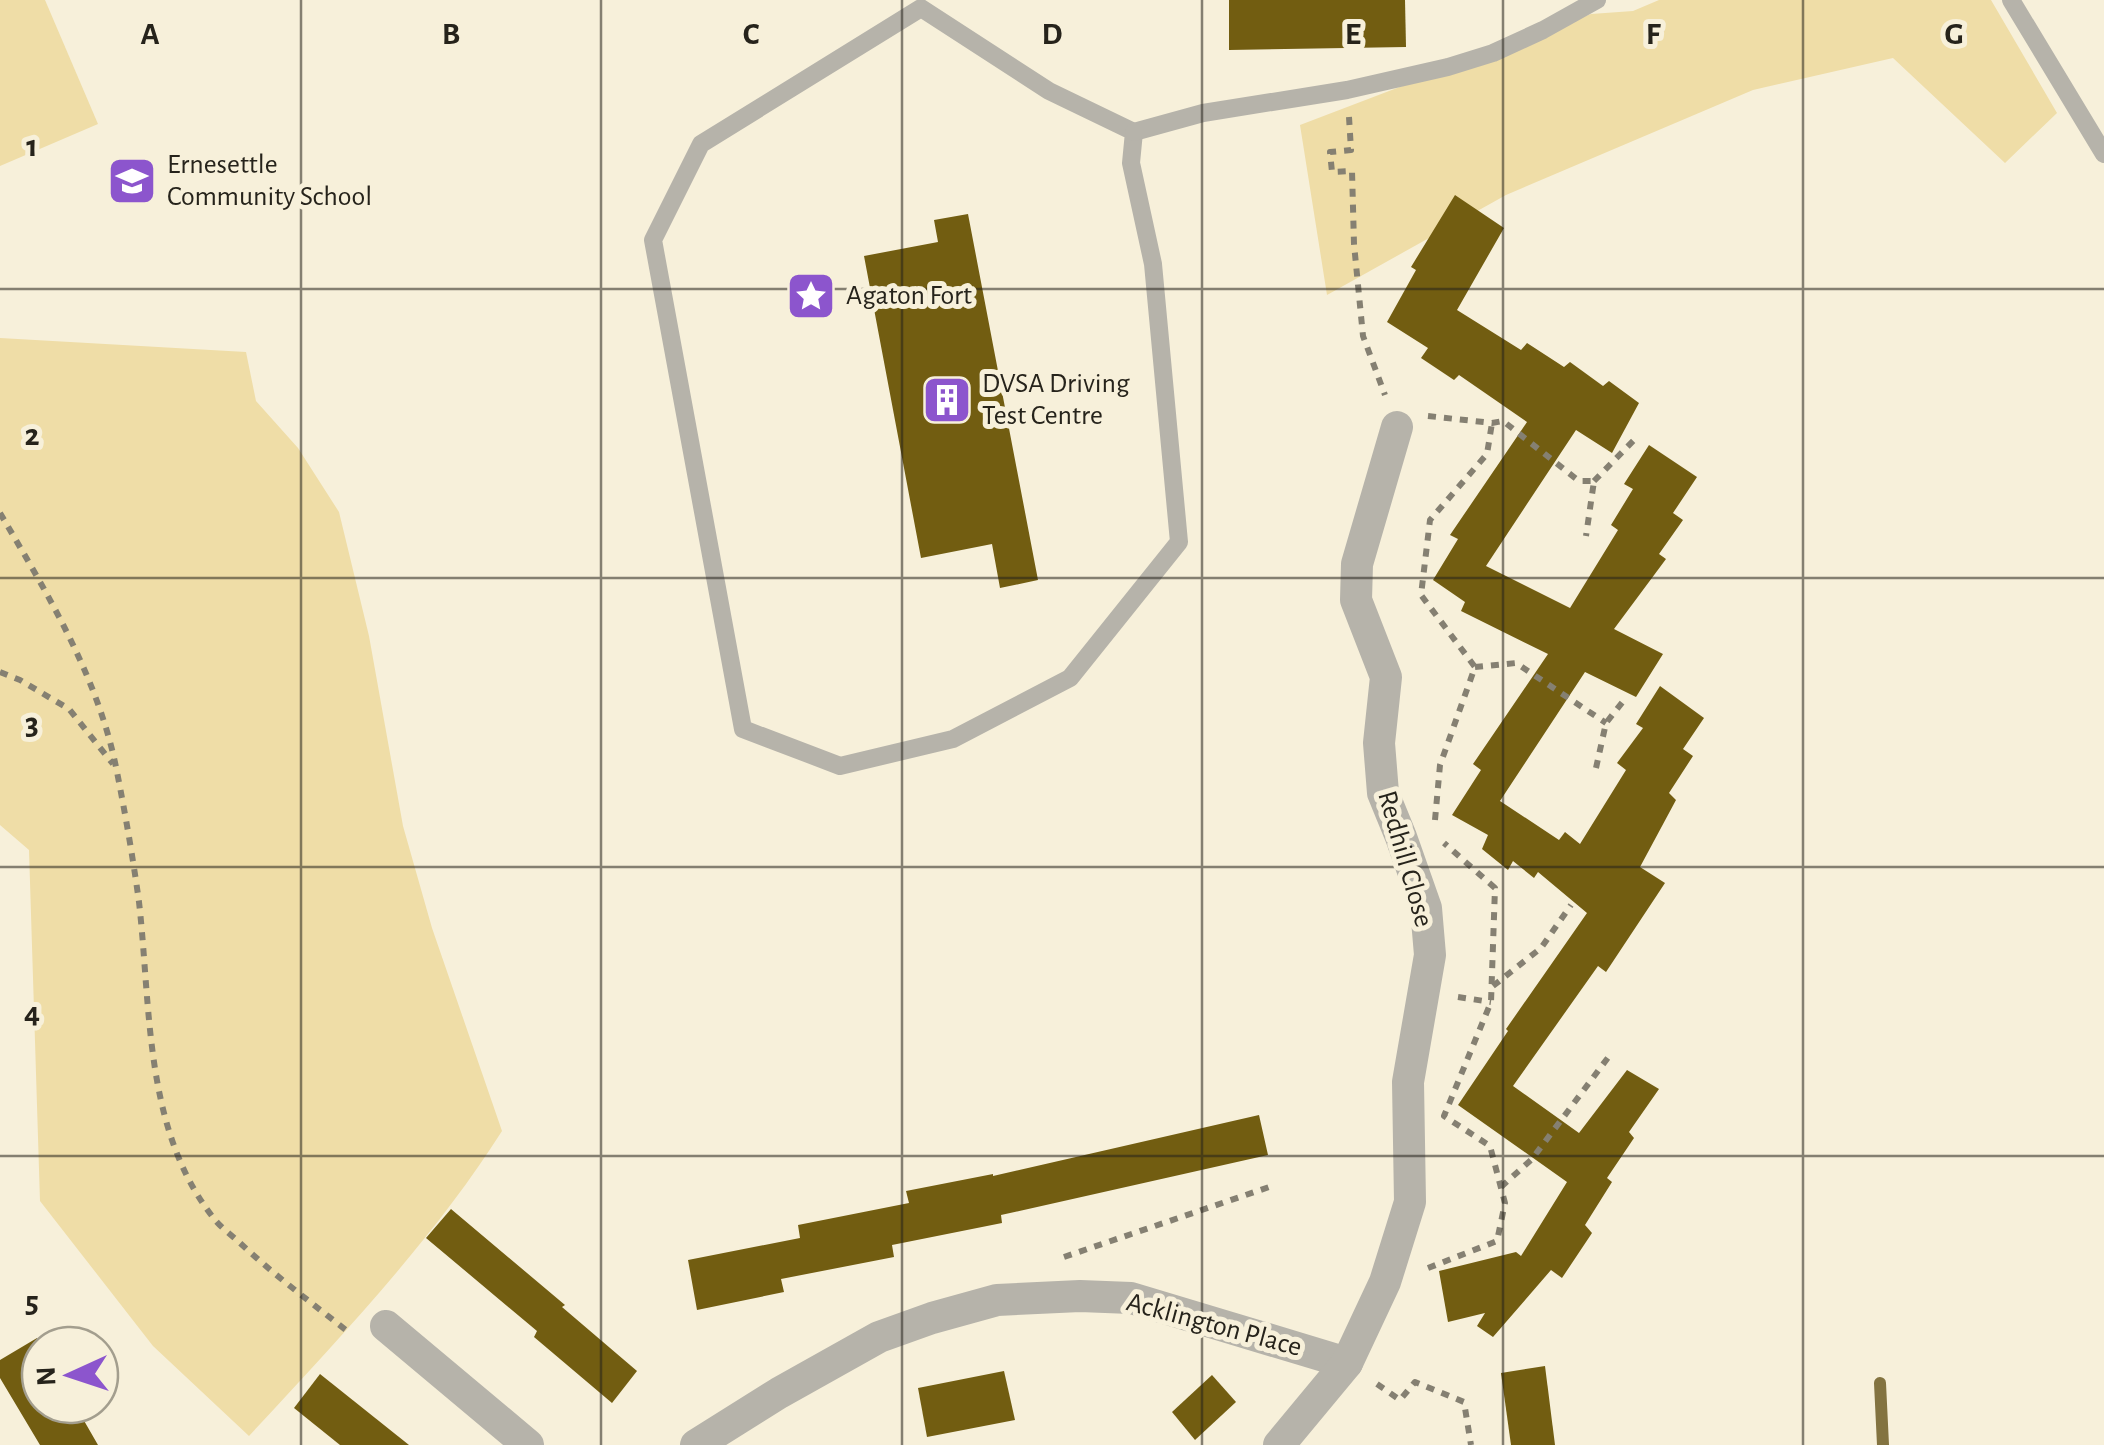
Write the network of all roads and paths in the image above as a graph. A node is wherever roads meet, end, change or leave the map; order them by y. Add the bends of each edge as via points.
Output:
1 (1597, 0) edge
2 (2011, 0) edge
3 (1347, 90) junction
4 (1134, 132) junction
5 (2104, 154) edge
6 (1492, 423) junction
7 (1397, 427) junction
8 (1638, 436) dead end
9 (1594, 481) junction
10 (0, 513) edge
11 (1586, 536) dead end
12 (1476, 667) junction
13 (0, 672) edge
14 (1624, 699) dead end
15 (1606, 723) junction
16 (116, 767) junction
17 (1596, 768) dead end
18 (1571, 905) dead end
19 (1492, 987) junction
20 (1453, 997) dead end
21 (1491, 1002) junction
22 (1610, 1055) dead end
23 (1275, 1185) dead end
24 (1501, 1186) junction
25 (1049, 1262) dead end
26 (1388, 1276) junction
27 (391, 1331) joint
28 (1347, 1362) junction
29 (528, 1445) edge
30 (696, 1445) edge
31 (1279, 1445) edge
32 (1470, 1445) edge

1 - 3 lane via 1493,53
2 - 5 lane
3 - 4 lane via 1203,113
3 - 7 path via 1352,150 1330,152 1332,172 1352,171 1363,336
4 - 4 lane via 1131,163 1153,264 1179,542 1070,678 953,738 840,766 743,729 653,240 702,144 920,8 1049,91
6 - 7 path via 1424,416
6 - 9 path via 1503,422 1579,481
6 - 12 path via 1487,454 1430,520 1421,595
7 - 26 street, Redhill Close via 1356,564 1356,600 1386,676 1379,743 1383,793 1426,908 1430,955 1408,1082 1410,1202
8 - 9 path
9 - 11 path
10 - 16 path via 100,705
12 - 15 path via 1516,663
12 - 19 path via 1440,765 1434,834 1495,888
13 - 16 path via 69,709
14 - 15 path
15 - 17 path
16 - 27 path via 162,1113 182,1167 212,1217 378,1355
18 - 19 path via 1541,948
19 - 21 path
20 - 21 path
21 - 24 path via 1444,1116 1490,1146
22 - 24 path via 1532,1159
23 - 25 path
24 - 26 path via 1505,1203 1497,1241
26 - 28 street, Redhill Close
27 - 29 street
28 - 30 street, Acklington Place via 1132,1298 997,1300 879,1337
28 - 31 street, Redhill Close
28 - 32 path via 1400,1400 1416,1382 1464,1402

